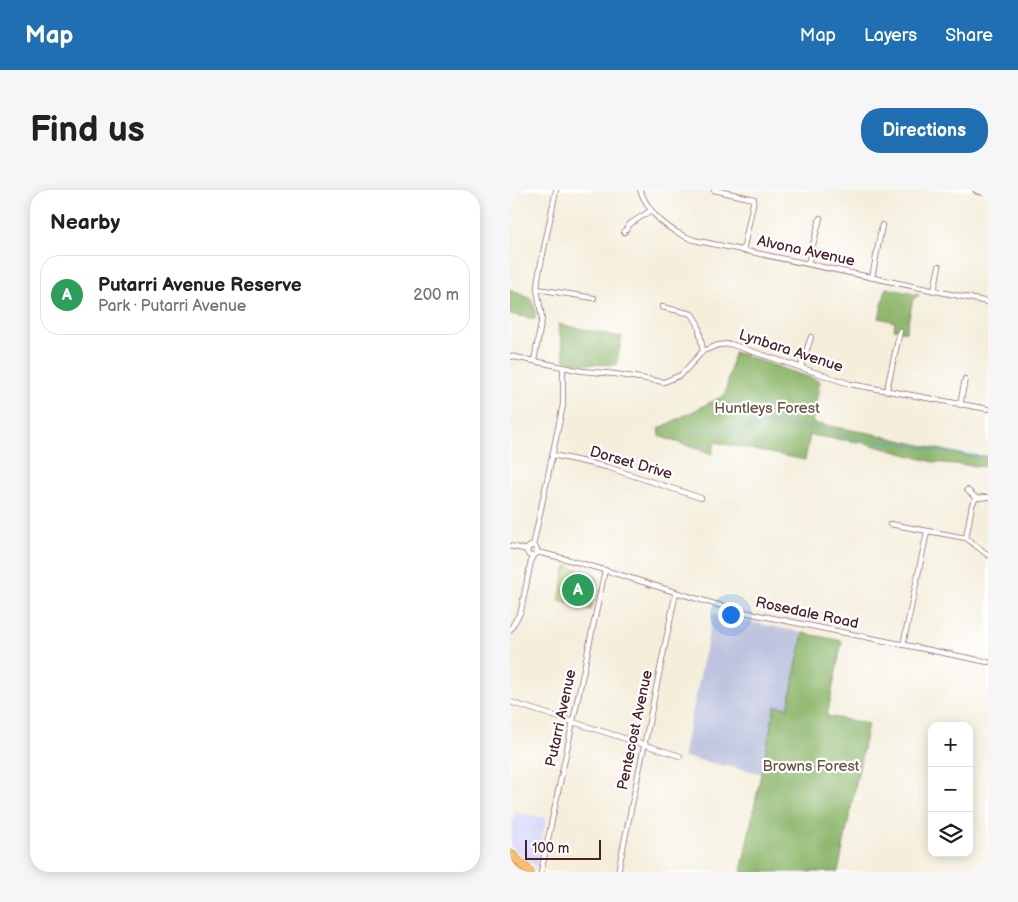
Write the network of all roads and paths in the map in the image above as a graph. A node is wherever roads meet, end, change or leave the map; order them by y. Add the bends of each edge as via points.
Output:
1 (556, 190) edge
2 (640, 190) edge
3 (714, 190) edge
4 (978, 190) edge
5 (988, 192) edge
6 (650, 210) junction
7 (820, 218) dead end
8 (882, 225) dead end
9 (624, 232) dead end
10 (743, 251) junction
11 (808, 264) junction
12 (939, 266) dead end
13 (872, 278) junction
14 (537, 289) junction
15 (934, 291) junction
16 (594, 298) dead end
17 (988, 302) edge
18 (662, 307) dead end
19 (900, 331) dead end
20 (811, 337) dead end
21 (703, 351) junction
22 (510, 356) edge
23 (534, 361) junction
24 (563, 367) junction
25 (801, 368) junction
26 (965, 379) dead end
27 (887, 389) junction
28 (960, 406) junction
29 (988, 409) edge
30 (553, 455) junction
31 (968, 490) dead end
32 (988, 497) edge
33 (701, 498) dead end
34 (976, 498) junction
35 (890, 524) dead end
36 (927, 532) junction
37 (966, 538) junction
38 (510, 546) edge
39 (533, 546) junction
40 (528, 550) junction
41 (537, 552) junction
42 (988, 555) edge
43 (532, 556) junction
44 (605, 570) junction
45 (676, 592) junction
46 (510, 630) edge
47 (903, 645) junction
48 (988, 662) edge
49 (510, 702) edge
50 (573, 721) junction
51 (645, 745) junction
52 (680, 756) dead end
53 (510, 853) edge
54 (510, 864) edge
55 (518, 872) edge
56 (530, 872) edge
57 (541, 872) edge
58 (618, 872) edge

1 - 14 street
2 - 6 street, Alvona Avenue
3 - 10 street via 754,199
4 - 5 main road
6 - 9 street
6 - 10 street, Alvona Avenue via 682,236
7 - 11 street
8 - 13 street
10 - 11 street, Alvona Avenue
11 - 13 street, Alvona Avenue
12 - 15 street
13 - 15 street, Alvona Avenue
14 - 16 street
14 - 23 street via 542,318
15 - 17 street, Alvona Avenue
18 - 21 street via 692,314 698,324
19 - 27 street
20 - 25 street
21 - 24 street via 681,375 664,382
21 - 25 street, Lynbara Avenue via 730,344
22 - 23 street
23 - 24 street
24 - 30 street via 563,405
25 - 27 street, Lynbara Avenue via 850,384
26 - 28 street
27 - 28 street, Lynbara Avenue
28 - 29 street, Lynbara Avenue
30 - 33 street, Dorset Drive via 607,467
30 - 39 street
31 - 34 street
32 - 34 street
34 - 37 street
35 - 36 street
36 - 37 street
36 - 47 street
37 - 42 street
38 - 40 street
39 - 40 street
39 - 41 street
40 - 43 street
41 - 43 street
41 - 44 street, Rosedale Road
43 - 46 street via 521,611
44 - 45 street, Rosedale Road
44 - 50 street, Putarri Avenue
45 - 47 street, Rosedale Road via 753,614
45 - 51 street, Pentecost Avenue
47 - 48 street, Rosedale Road
49 - 50 street
50 - 51 street
50 - 57 street, Putarri Avenue
51 - 52 street
51 - 58 street, Pentecost Avenue
53 - 56 highway
54 - 55 highway

